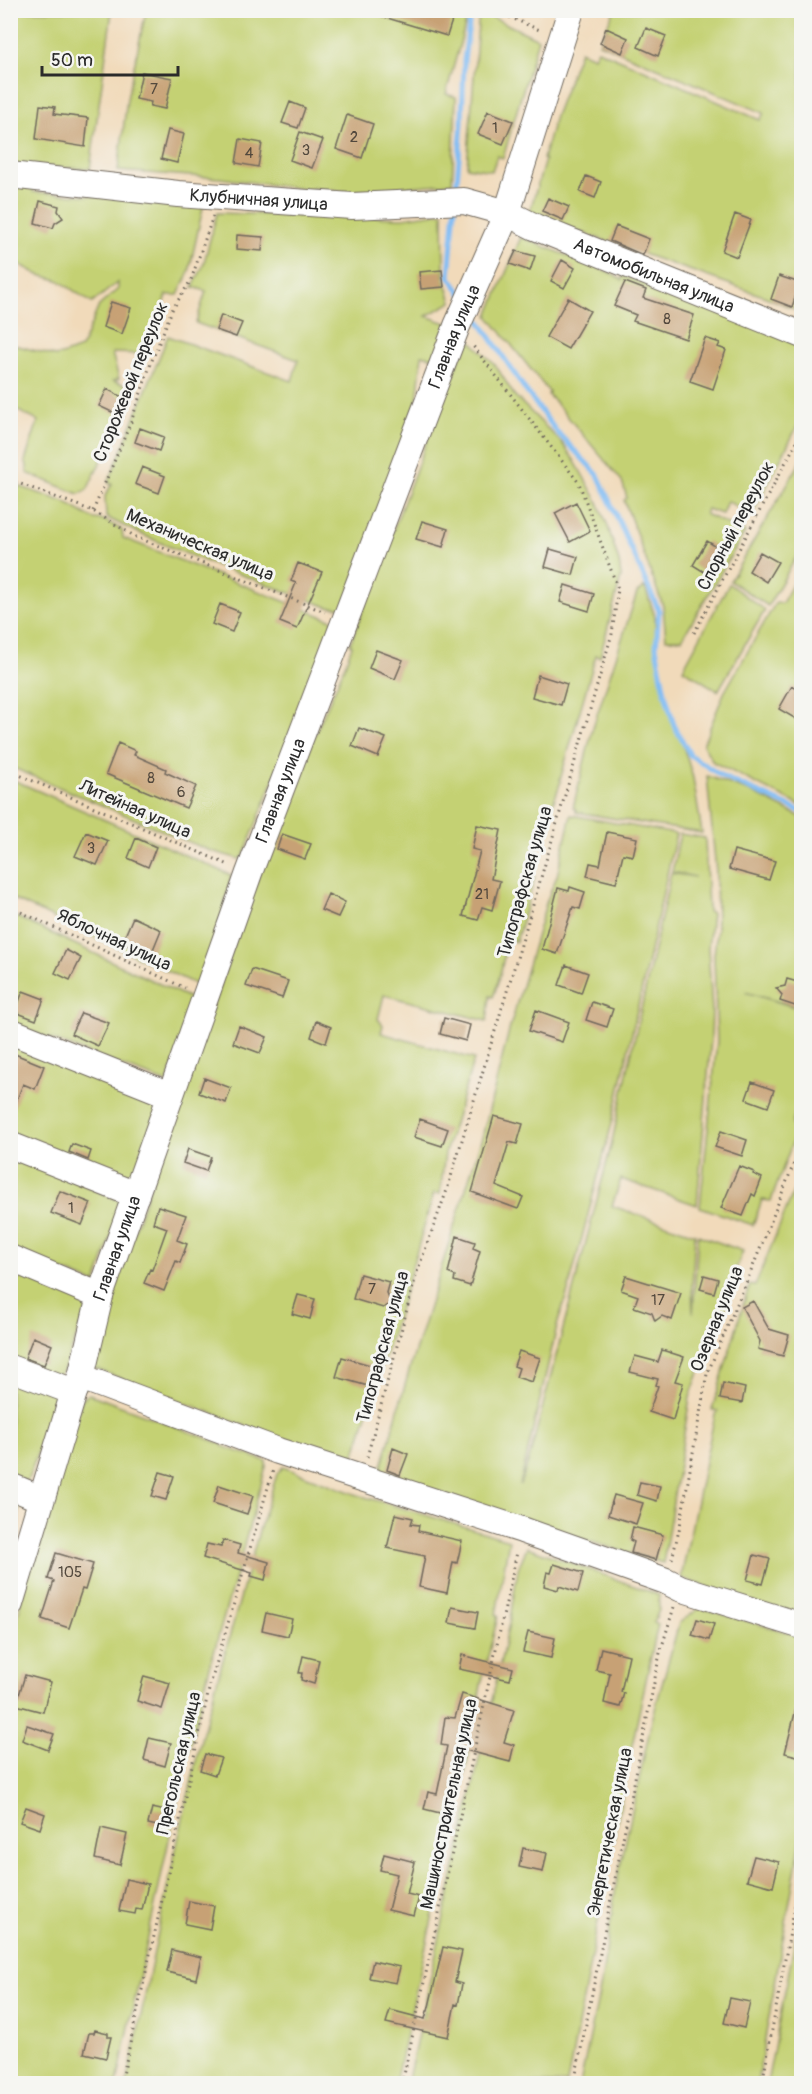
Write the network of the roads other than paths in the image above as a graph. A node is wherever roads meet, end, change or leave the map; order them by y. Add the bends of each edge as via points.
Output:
1 (571, 10) edge
2 (10, 175) edge
3 (507, 213) junction
4 (801, 334) edge
5 (10, 1031) edge
6 (170, 1095) junction
7 (10, 1146) edge
8 (136, 1194) junction
9 (10, 1258) edge
10 (100, 1296) junction
11 (10, 1368) edge
12 (78, 1384) junction
13 (10, 1486) edge
14 (41, 1499) junction
15 (10, 1604) edge
16 (801, 1626) edge

1 - 3 street, Главная улица
2 - 3 street, Клубничная улица via 352,206 464,201
3 - 4 street, Автомобильная улица
3 - 6 street, Главная улица via 457,326 249,873
5 - 6 street
6 - 8 street, Главная улица
7 - 8 street
8 - 10 street, Главная улица
9 - 10 street
10 - 12 street, Главная улица
11 - 12 street
12 - 14 street, Главная улица
12 - 16 street
13 - 14 street
14 - 15 street, Главная улица

